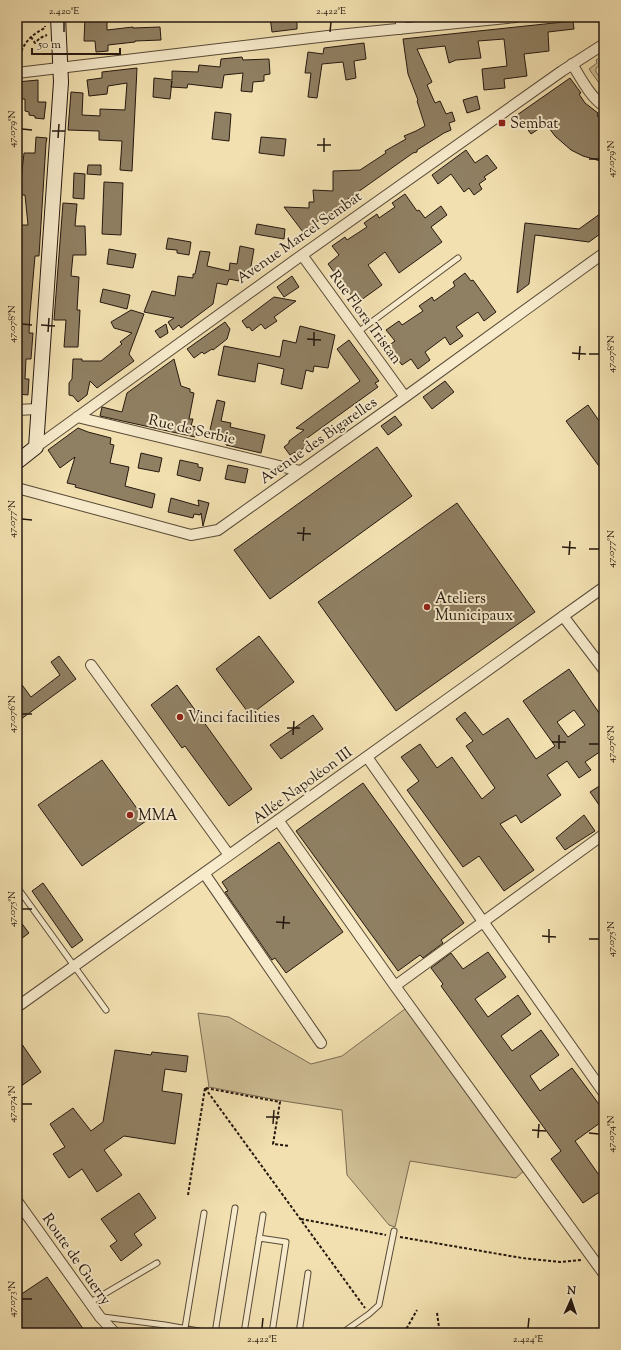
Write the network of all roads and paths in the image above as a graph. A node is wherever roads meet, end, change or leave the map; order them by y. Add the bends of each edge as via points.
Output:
1 (58, 17) edge
2 (401, 17) edge
3 (516, 17) edge
4 (601, 17) edge
5 (604, 18) edge
6 (44, 23) dead end
7 (401, 29) junction
8 (59, 33) junction
9 (30, 37) junction
10 (604, 44) edge
11 (17, 53) edge
12 (572, 64) junction
13 (60, 67) junction
14 (17, 72) edge
15 (604, 106) edge
16 (604, 253) edge
17 (302, 255) junction
18 (458, 258) dead end
19 (358, 332) junction
20 (405, 397) junction
21 (37, 409) junction
22 (17, 410) edge
23 (76, 417) junction
24 (36, 447) junction
25 (17, 462) edge
26 (300, 471) junction
27 (17, 488) edge
28 (604, 587) edge
29 (563, 616) junction
30 (91, 665) dead end
31 (604, 670) edge
32 (367, 757) junction
33 (278, 820) junction
34 (604, 834) edge
35 (229, 855) junction
36 (204, 873) junction
37 (17, 887) edge
38 (483, 922) junction
39 (74, 965) junction
40 (395, 986) junction
41 (17, 1007) edge
42 (106, 1010) dead end
43 (321, 1043) dead end
44 (205, 1088) junction
45 (604, 1093) edge
46 (290, 1146) dead end
47 (188, 1195) dead end
48 (17, 1201) edge
49 (236, 1208) dead end
50 (204, 1213) dead end
51 (262, 1215) dead end
52 (300, 1219) junction
53 (394, 1233) junction
54 (259, 1238) junction
55 (592, 1258) junction
56 (157, 1263) dead end
57 (308, 1273) dead end
58 (604, 1274) edge
59 (90, 1303) junction
60 (417, 1310) dead end
61 (437, 1313) dead end
62 (369, 1314) junction
63 (100, 1317) junction
64 (439, 1327) dead end
65 (185, 1328) junction
66 (115, 1333) edge
67 (210, 1333) edge
68 (215, 1333) edge
69 (244, 1333) edge
70 (272, 1333) edge
71 (299, 1333) edge
72 (342, 1333) edge
73 (404, 1333) edge

1 - 8 main road
2 - 7 street
3 - 7 street
4 - 5 street
6 - 9 path via 45,28
7 - 13 street
8 - 9 path via 49,34 35,42
8 - 13 main road
9 - 11 path
10 - 12 street, Avenue Marcel Sembat
12 - 15 street via 592,95
12 - 17 street, Avenue Marcel Sembat
13 - 14 street
13 - 21 main road via 61,82
16 - 20 street, Avenue des Bigarelles
17 - 19 street, Rue Flora Tristan
17 - 23 street, Avenue Marcel Sembat
18 - 19 lane
19 - 20 street, Rue Flora Tristan
20 - 26 street, Avenue des Bigarelles
21 - 22 street
21 - 24 main road
23 - 24 street, Avenue Marcel Sembat
23 - 26 street, Rue de Serbie
24 - 25 main road, Avenue Marcel Sembat
26 - 27 street, Avenue des Bigarelles via 218,530 192,536
28 - 29 street, Allée Napoléon III
29 - 31 street
29 - 32 street, Allée Napoléon III
30 - 35 street
32 - 33 street, Allée Napoléon III
32 - 38 street
33 - 35 street, Allée Napoléon III
33 - 40 street
34 - 38 street
35 - 36 street, Allée Napoléon III
36 - 39 street, Allée Napoléon III
36 - 43 street
37 - 39 lane
38 - 40 street
38 - 45 street
39 - 41 street, Allée Napoléon III
39 - 42 lane
40 - 55 street
44 - 46 path via 280,1102 273,1144
44 - 47 path
44 - 52 path
48 - 59 street, Route de Guerry
49 - 68 lane
50 - 65 lane
51 - 54 lane
52 - 53 path
52 - 62 path
53 - 55 path via 522,1258 560,1262
53 - 62 lane via 379,1305
54 - 69 lane
54 - 70 lane via 286,1242
55 - 58 street
56 - 59 lane
57 - 71 lane
59 - 63 street, Route de Guerry
60 - 73 path
61 - 64 path
62 - 72 lane
63 - 65 lane
63 - 66 street, Route de Guerry
65 - 67 lane

